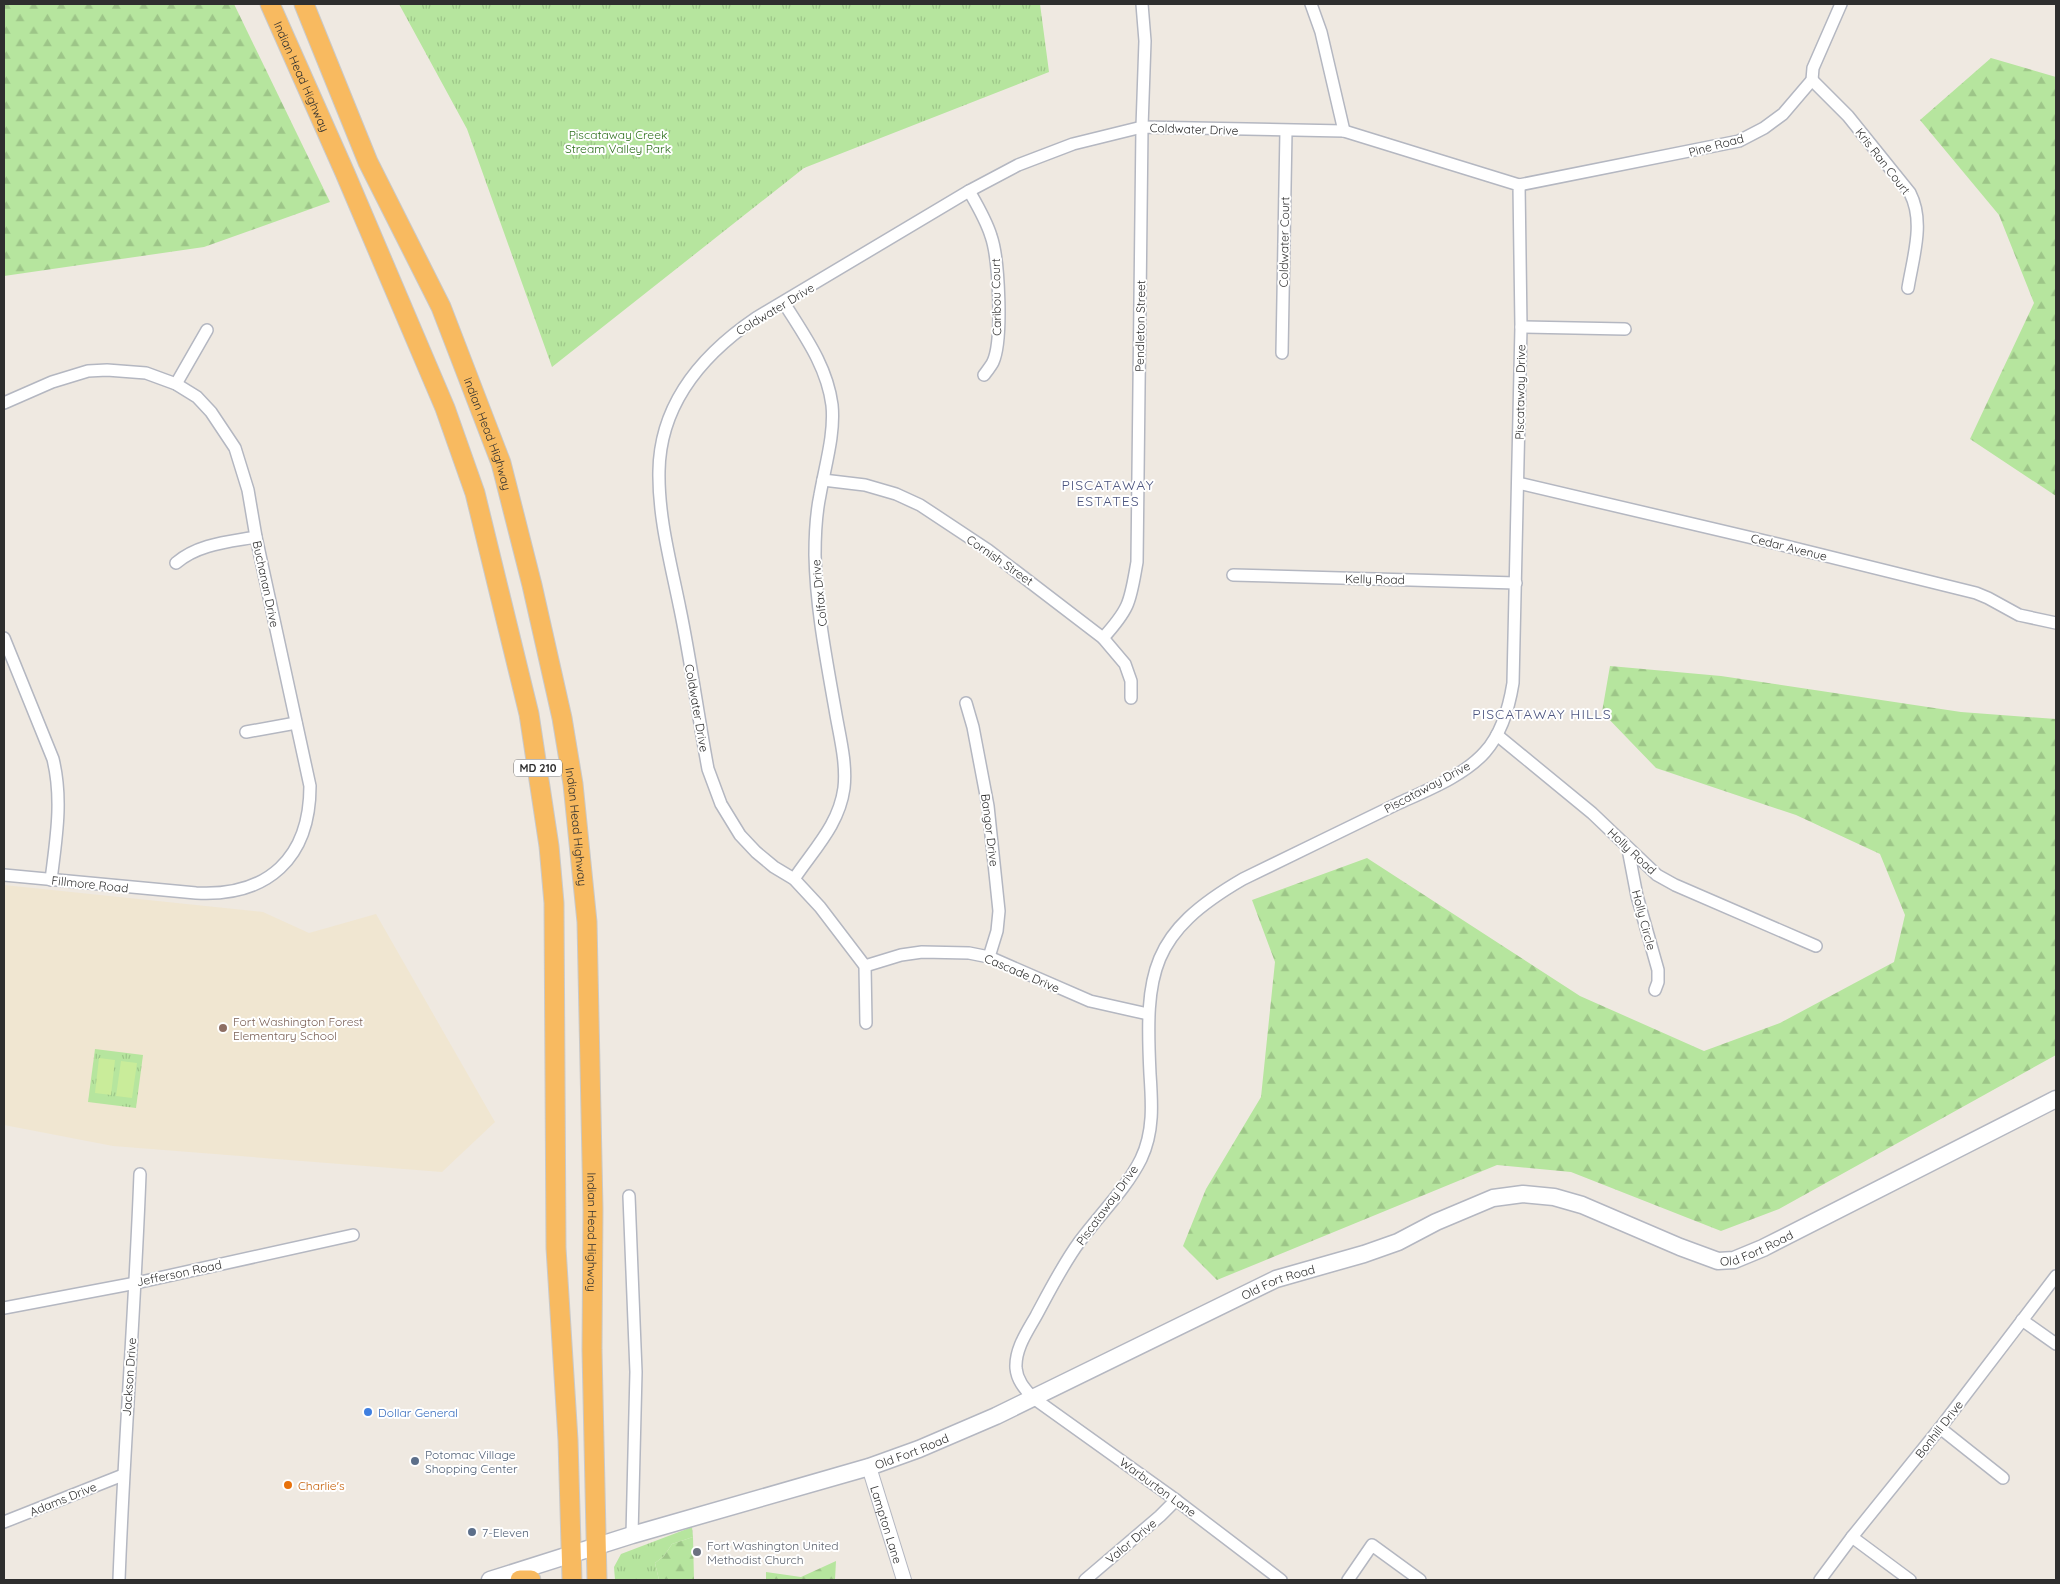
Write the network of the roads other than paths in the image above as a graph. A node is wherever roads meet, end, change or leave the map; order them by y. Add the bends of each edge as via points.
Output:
1 (270, 4) edge
2 (304, 4) edge
3 (1142, 4) edge
4 (1311, 4) edge
5 (1841, 4) edge
6 (1812, 80) junction
7 (1142, 127) junction
8 (1286, 131) junction
9 (1344, 131) junction
10 (1519, 185) junction
11 (969, 191) junction
12 (1908, 288) dead end
13 (784, 303) junction
14 (1521, 327) junction
15 (1625, 329) dead end
16 (207, 330) dead end
17 (1282, 353) dead end
18 (984, 375) dead end
19 (176, 384) junction
20 (4, 404) edge
21 (823, 480) junction
22 (1518, 483) junction
23 (256, 537) junction
24 (176, 563) dead end
25 (1234, 576) dead end
26 (1516, 582) junction
27 (2056, 623) edge
28 (4, 638) edge
29 (1103, 638) junction
30 (1131, 698) dead end
31 (966, 703) dead end
32 (296, 723) junction
33 (246, 732) dead end
34 (1497, 735) junction
35 (1628, 849) junction
36 (4, 874) edge
37 (794, 879) junction
38 (50, 880) junction
39 (176, 892) joint
40 (1816, 946) dead end
41 (989, 957) junction
42 (865, 966) junction
43 (1655, 990) dead end
44 (1148, 1014) junction
45 (866, 1023) dead end
46 (2056, 1099) edge
47 (140, 1174) dead end
48 (629, 1196) dead end
49 (353, 1235) dead end
50 (2056, 1276) edge
51 (136, 1283) junction
52 (4, 1308) edge
53 (2022, 1320) junction
54 (2056, 1344) edge
55 (1032, 1397) junction
56 (1940, 1428) junction
57 (869, 1467) junction
58 (123, 1475) junction
59 (2003, 1478) dead end
60 (1176, 1500) junction
61 (4, 1522) edge
62 (632, 1535) junction
63 (1852, 1537) junction
64 (595, 1548) junction
65 (571, 1555) junction
66 (119, 1580) edge
67 (490, 1580) edge
68 (520, 1580) edge
69 (531, 1580) edge
70 (572, 1580) edge
71 (597, 1580) edge
72 (904, 1580) edge
73 (1084, 1580) edge
74 (1281, 1580) edge
75 (1348, 1580) edge
76 (1420, 1580) edge
77 (1820, 1580) edge
78 (1910, 1580) edge

1 - 65 highway, Indian Head Highway / MD 210 via 445,408 475,493 529,714 554,902 556,1248 568,1440
2 - 64 highway, Indian Head Highway / MD 210 via 368,162 441,307 492,436 516,517 562,718 573,784 588,931
3 - 7 street, Pendleton Street via 1145,41
4 - 9 street via 1321,32
5 - 6 street, Pine Road via 1813,68
6 - 10 street, Pine Road via 1783,114 1739,141
6 - 12 street, Kris Ran Court via 1848,116 1915,203 1917,228
7 - 8 street, Coldwater Drive
7 - 11 street, Coldwater Drive via 1049,152
7 - 29 street, Pendleton Street via 1137,562 1131,598 1125,612
8 - 9 street, Coldwater Drive
8 - 17 street, Coldwater Court
9 - 10 street
10 - 14 street, Piscataway Drive
11 - 13 street, Coldwater Drive
11 - 18 street, Caribou Court via 991,235 997,258 996,346 993,362
13 - 21 street, Colfax Drive via 817,356 829,390 832,431
13 - 37 street, Coldwater Drive via 735,332 689,379 668,420 659,470 662,516 708,769 721,804 740,835 774,867
14 - 15 street
14 - 22 street, Piscataway Drive
16 - 19 street
19 - 20 street, Buchanan Drive via 146,373 88,371 52,382
19 - 23 street, Buchanan Drive via 197,397 211,412 235,448 248,490
21 - 29 street, Cornish Street via 865,485 920,504 988,550
21 - 37 street, Colfax Drive via 817,518 817,581 845,772 833,823
22 - 26 street, Piscataway Drive
22 - 27 street, Cedar Avenue via 1976,593 2019,615
23 - 24 street via 203,547
23 - 32 street, Buchanan Drive
25 - 26 street, Kelly Road
26 - 34 street, Piscataway Drive via 1513,683 1508,708
28 - 38 street via 54,759 58,780 58,812
29 - 30 street, Cornish Street via 1125,664 1131,681
31 - 41 street, Bangor Drive via 986,798 999,911
32 - 33 street
32 - 39 street, Buchanan Drive via 309,775 310,805 305,828 294,850 275,872 248,888 213,894
34 - 35 street, Holly Road via 1592,813
34 - 44 street, Piscataway Drive via 1478,760 1459,772 1243,879 1195,910 1174,933 1159,959
35 - 40 street, Holly Road via 1657,875 1675,885
35 - 43 street, Holly Circle via 1639,904 1658,970
36 - 38 street, Fillmore Road
37 - 42 street, Coldwater Drive via 830,919
38 - 39 street, Fillmore Road
41 - 42 street, Cascade Drive via 922,952
41 - 44 street, Cascade Drive via 1090,1001
42 - 45 street
44 - 55 street, Piscataway Drive via 1153,1106 1146,1147 1128,1179 1064,1264 1023,1340 1017,1356 1017,1374
46 - 55 main road, Old Fort Road via 1734,1260 1718,1261 1554,1196 1523,1194 1493,1198 1398,1242 1276,1279
47 - 51 street, Jackson Drive
48 - 62 street via 636,1372
49 - 51 street, Jefferson Road
50 - 53 street, Bonhill Drive
51 - 52 street, Jefferson Road
51 - 58 street, Jackson Drive
53 - 54 street
53 - 56 street, Bonhill Drive
55 - 57 main road, Old Fort Road via 959,1433
55 - 60 street, Warburton Lane
56 - 59 street
56 - 63 street, Bonhill Drive
57 - 62 main road, Old Fort Road
57 - 72 street, Lampton Lane
58 - 61 street, Adams Drive
58 - 66 street, Jackson Drive
60 - 73 street, Valor Drive
60 - 74 street, Warburton Lane
62 - 64 main road, Old Fort Road
63 - 77 street, Bonhill Drive
63 - 78 street
64 - 65 main road, Old Fort Road
64 - 71 highway, Indian Head Highway / MD 210
65 - 67 main road, Old Fort Road
65 - 70 highway, Indian Head Highway / MD 210
68 - 69 highway
75 - 76 street via 1372,1544

